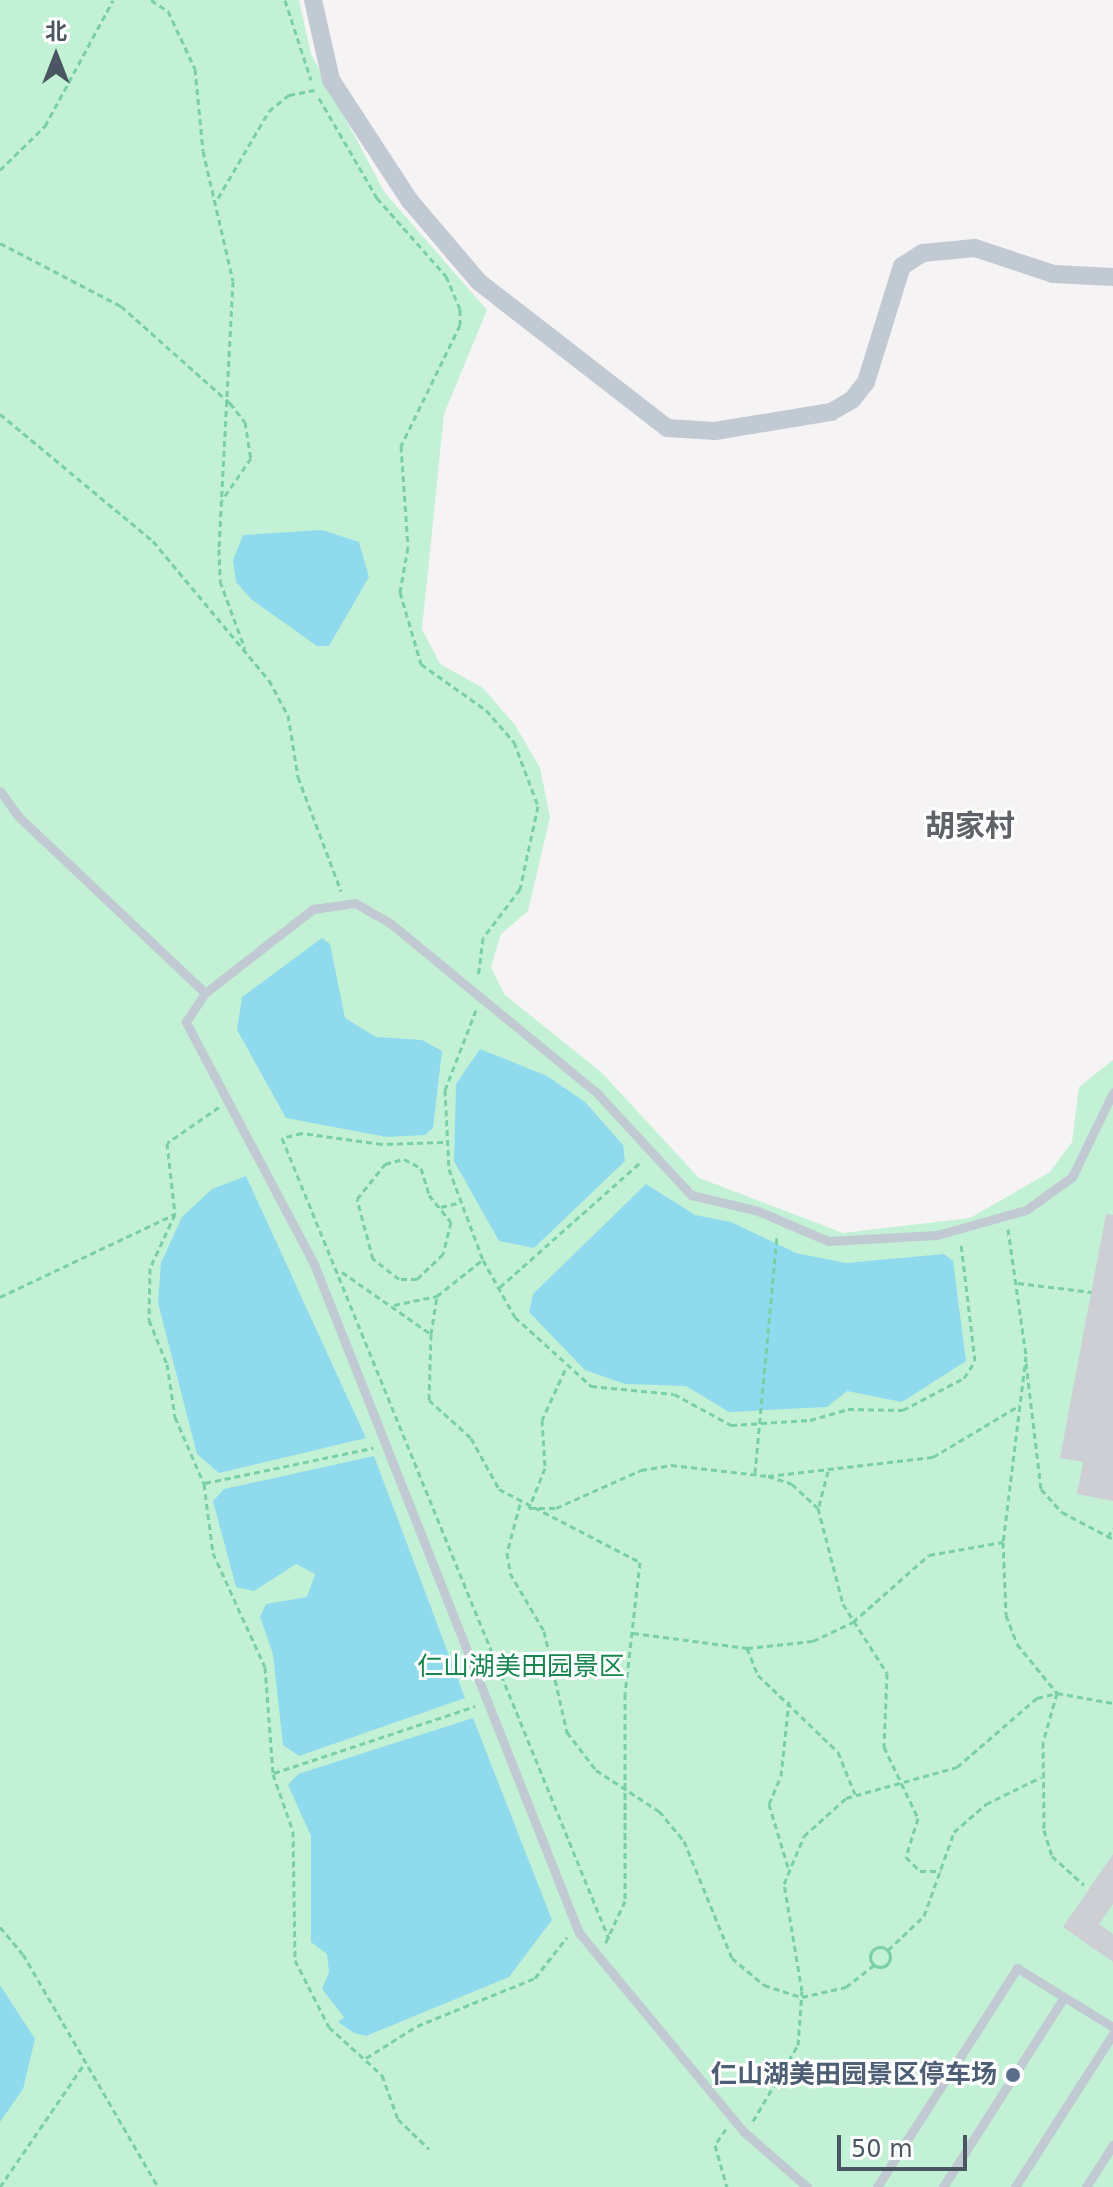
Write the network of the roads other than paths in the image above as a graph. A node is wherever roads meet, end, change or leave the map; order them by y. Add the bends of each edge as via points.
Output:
1 (313, 0) edge
2 (1113, 277) edge
3 (0, 791) edge
4 (205, 993) junction
5 (1113, 1092) edge
6 (1064, 1997) junction
7 (1113, 2027) edge
8 (1113, 2034) edge
9 (1113, 2145) edge
10 (807, 2187) edge
11 (877, 2187) edge
12 (943, 2187) edge
13 (1015, 2187) edge
14 (1086, 2187) edge

1 - 2 street via 320,47 344,108 455,256 667,428 715,431 831,412 852,400 866,382 902,266 923,253 975,248 1053,274
3 - 4 lane via 19,817
4 - 5 lane via 313,909 346,903 374,911 597,1093 691,1195 758,1211 806,1237 890,1241 1005,1217 1072,1177
4 - 10 lane via 190,1009 187,1034 232,1098 314,1264 574,1923 743,2131
6 - 7 lane
6 - 11 lane via 1017,1968
6 - 12 lane
8 - 13 lane
9 - 14 lane

